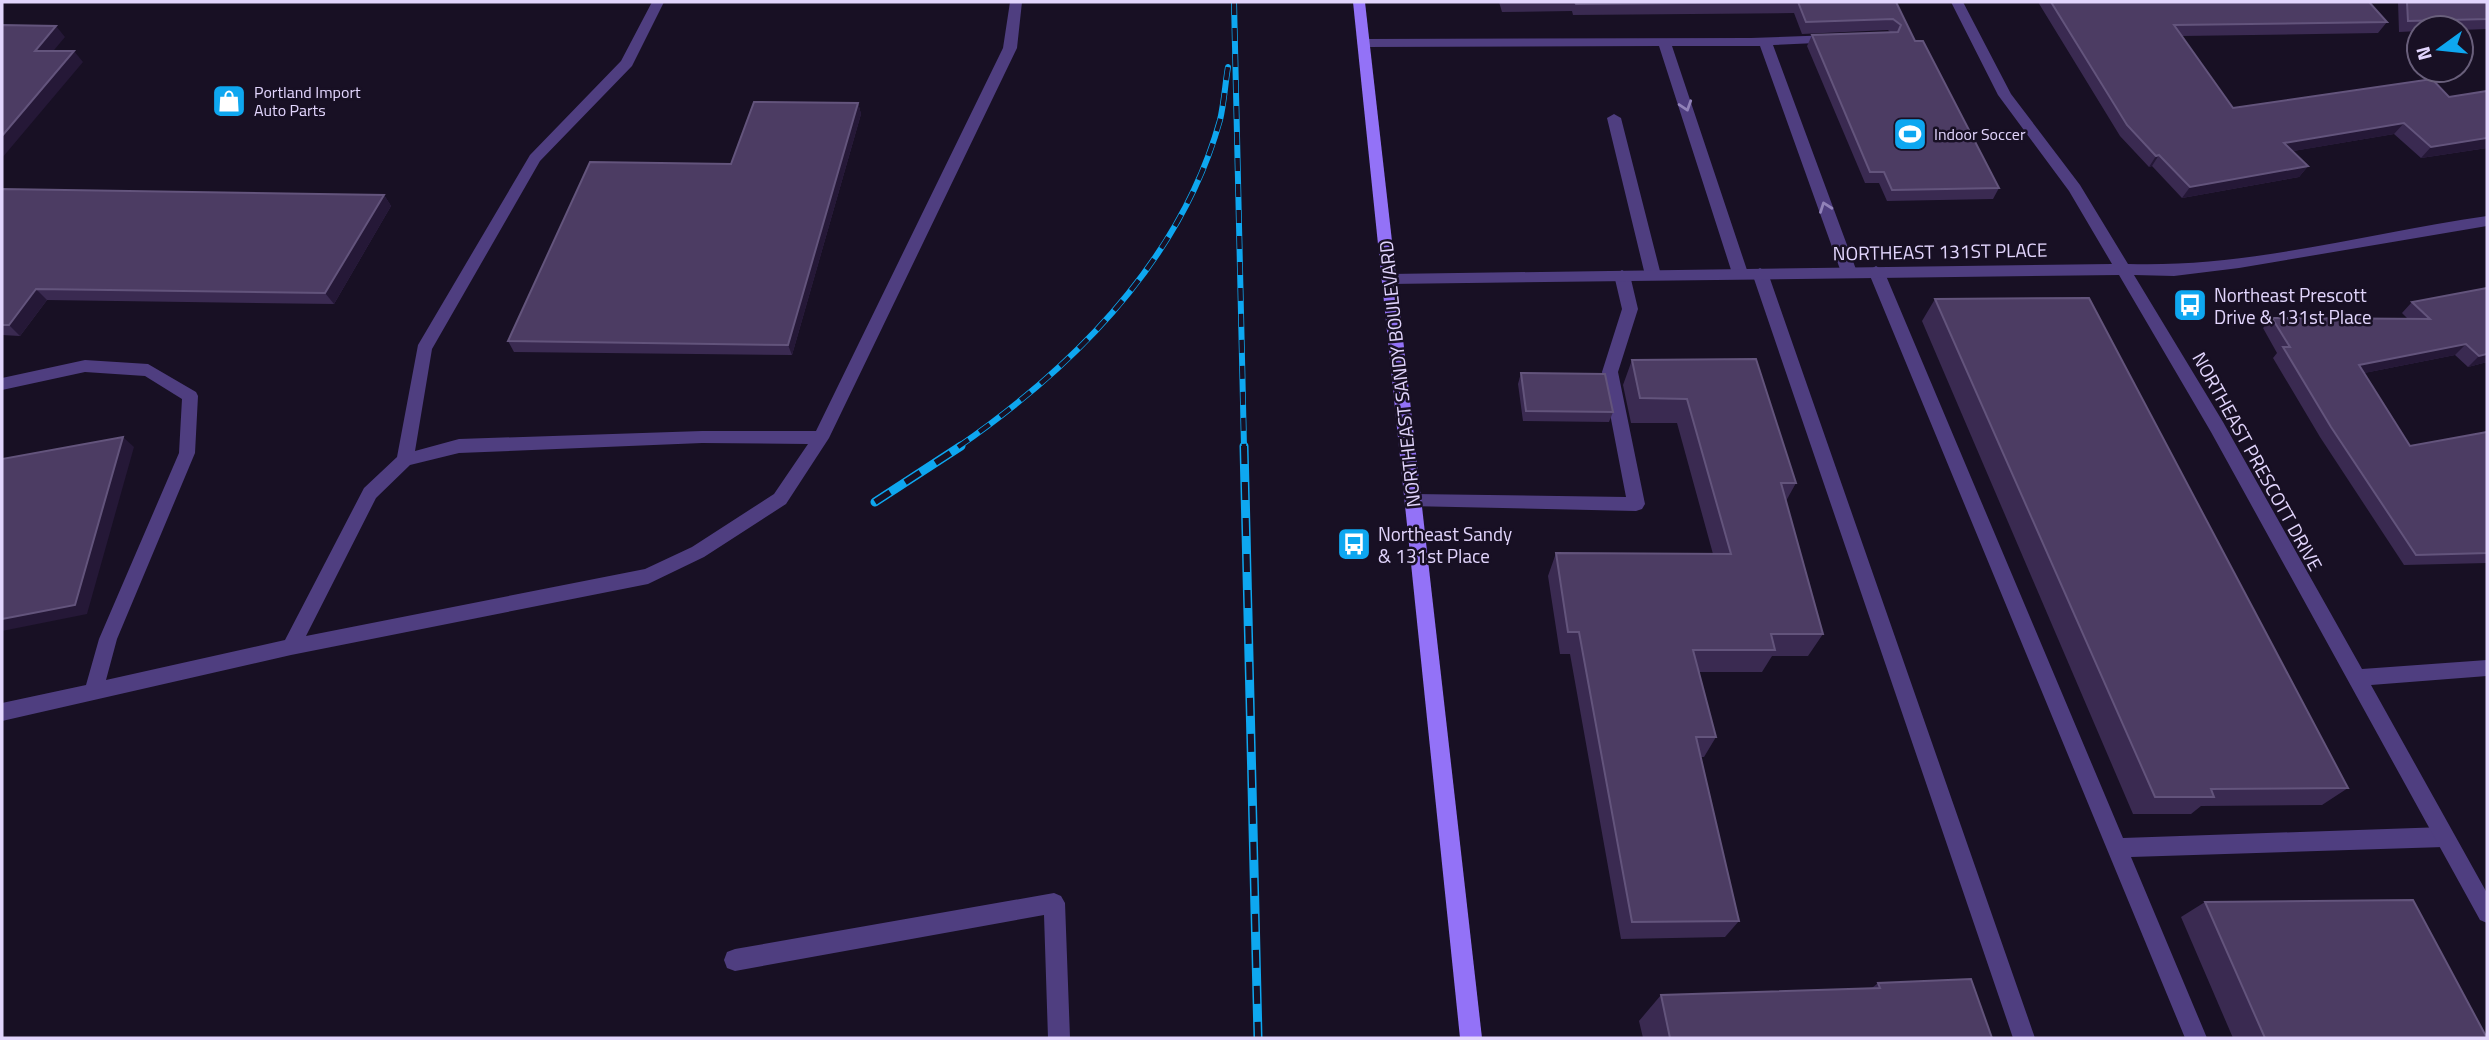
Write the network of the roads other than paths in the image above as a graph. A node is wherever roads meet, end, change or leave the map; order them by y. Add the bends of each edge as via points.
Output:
1 (658, 2) edge
2 (1016, 2) edge
3 (1359, 2) edge
4 (1957, 2) edge
5 (1847, 39) edge
6 (1664, 41) junction
7 (1765, 42) junction
8 (1364, 43) junction
9 (1614, 118) dead end
10 (2487, 221) edge
11 (2123, 270) junction
12 (1876, 271) junction
13 (1849, 272) junction
14 (1740, 273) junction
15 (1760, 273) junction
16 (1622, 275) junction
17 (1653, 275) junction
18 (1389, 279) junction
19 (2, 384) edge
20 (821, 438) junction
21 (405, 460) junction
22 (1414, 500) junction
23 (290, 646) junction
24 (2487, 668) edge
25 (2355, 678) junction
26 (93, 693) junction
27 (2, 712) edge
28 (2444, 837) junction
29 (2116, 848) junction
30 (2487, 914) edge
31 (735, 960) dead end
32 (1059, 1038) edge
33 (1471, 1038) edge
34 (2024, 1038) edge
35 (2196, 1038) edge

1 - 21 street via 627,63 535,158 424,349
2 - 20 street via 1010,48
3 - 8 main road, NORTHEAST SANDY BOULEVARD
4 - 11 street, NORTHEAST PRESCOTT DRIVE via 2005,94 2075,188
5 - 7 street
6 - 7 street
6 - 8 street
6 -> 14 street
13 -> 7 street
8 - 18 main road, NORTHEAST SANDY BOULEVARD
9 - 17 street
10 - 11 street, NORTHEAST 131ST PLACE via 2239,263 2174,271
11 - 12 street, NORTHEAST 131ST PLACE
11 - 25 street, NORTHEAST PRESCOTT DRIVE via 2217,427
12 - 13 street, NORTHEAST 131ST PLACE
12 - 29 street
13 - 15 street, NORTHEAST 131ST PLACE
14 - 15 street, NORTHEAST 131ST PLACE
14 - 17 street, NORTHEAST 131ST PLACE
15 - 34 street
16 - 17 street, NORTHEAST 131ST PLACE
16 - 18 street, NORTHEAST 131ST PLACE
16 - 22 street via 1630,309 1610,372 1636,504
18 - 22 main road, NORTHEAST SANDY BOULEVARD
19 - 26 street via 85,366 148,370 190,396 187,453 108,639
20 - 21 street via 702,437 459,446
20 - 23 street via 780,499 698,552 648,576
21 - 23 street via 370,493
22 - 33 main road, NORTHEAST SANDY BOULEVARD
23 - 26 street
24 - 25 street
25 - 28 street, NORTHEAST PRESCOTT DRIVE
26 - 27 street
28 - 29 street
28 - 30 street, NORTHEAST PRESCOTT DRIVE
29 - 35 street
31 - 32 street via 1054,904

